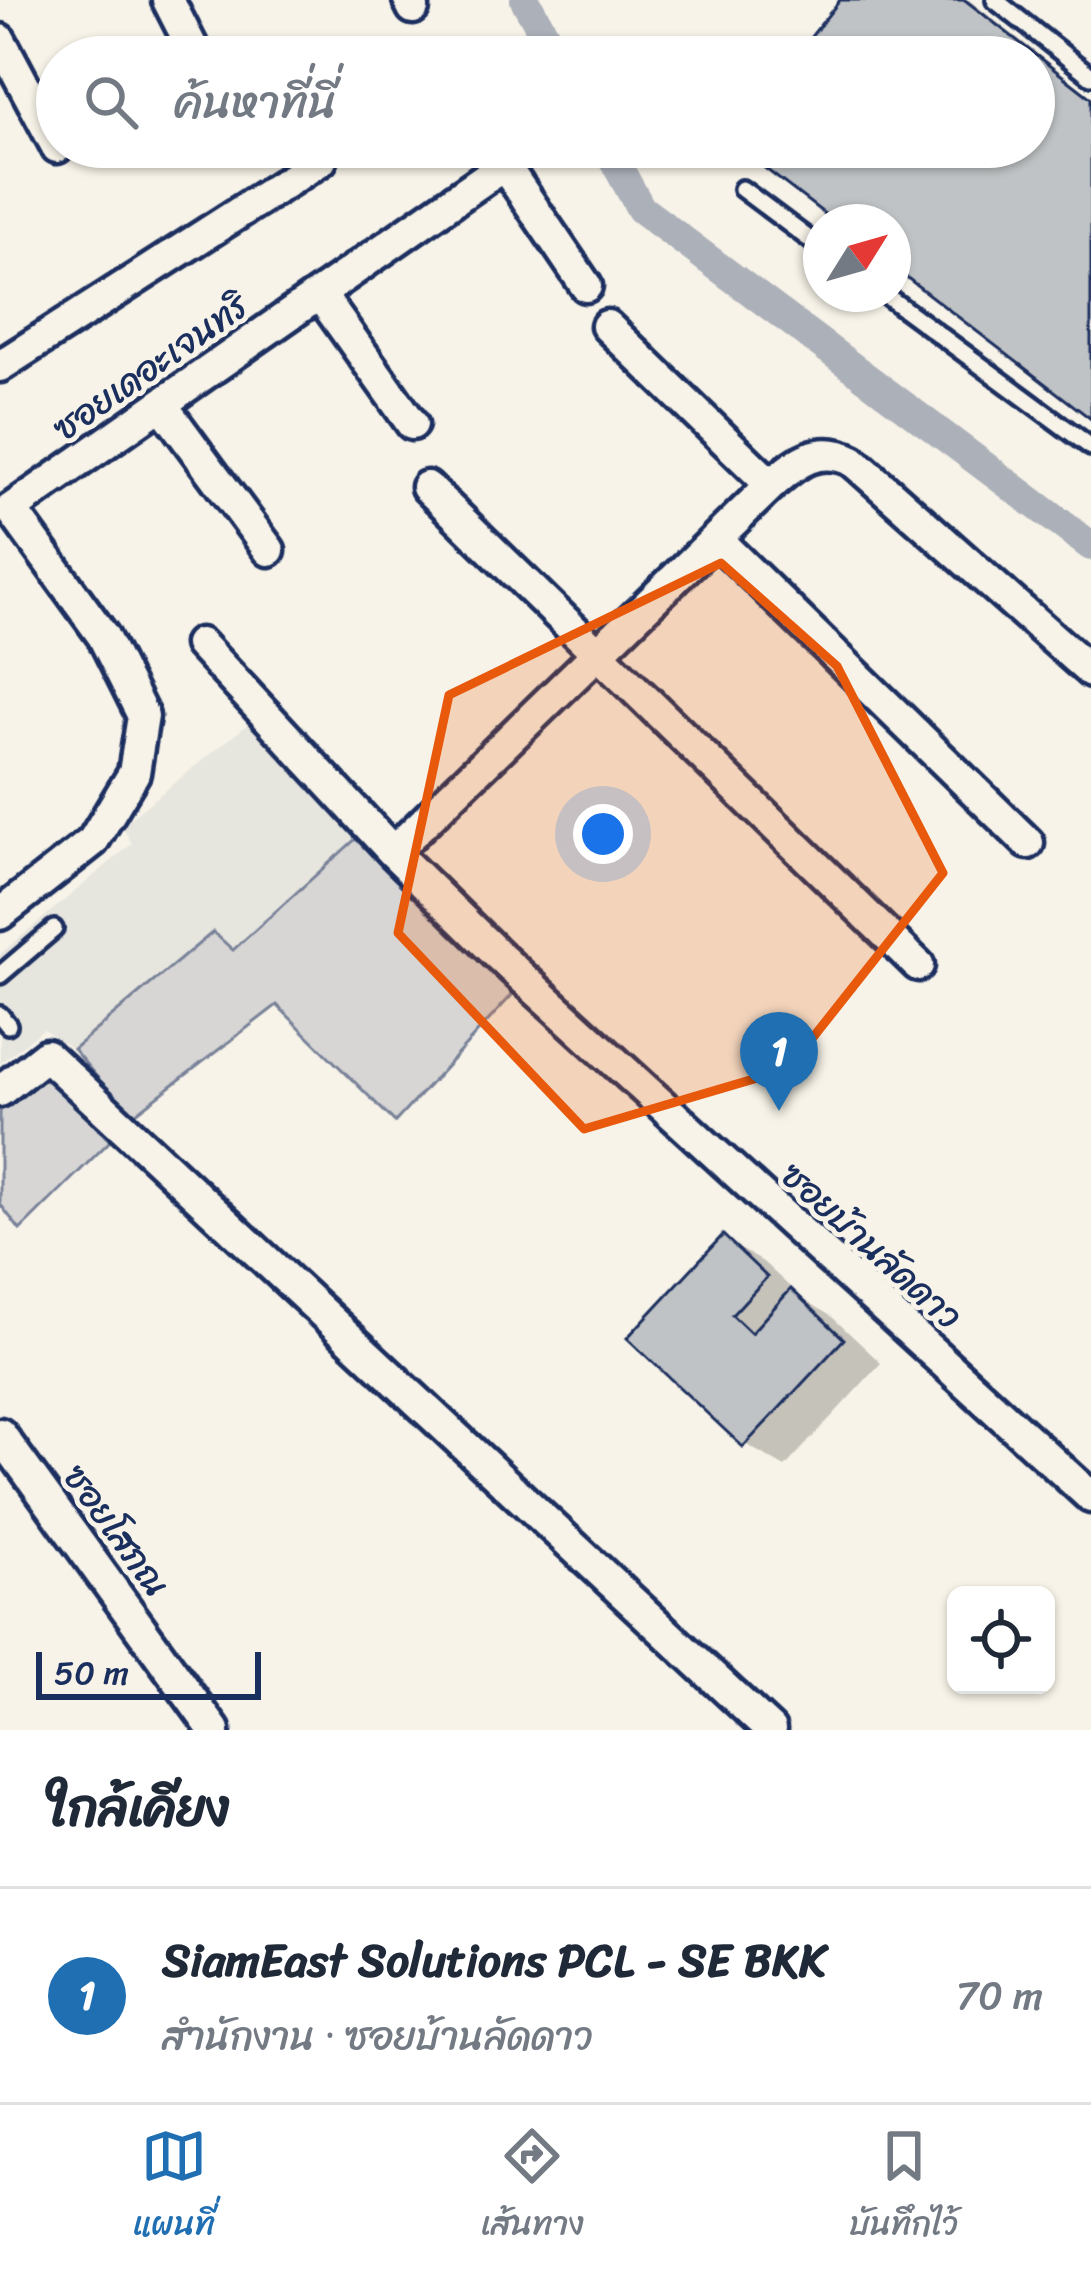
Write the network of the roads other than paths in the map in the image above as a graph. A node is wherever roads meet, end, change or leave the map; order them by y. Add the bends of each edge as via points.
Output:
1 (168, 0) edge
2 (995, 0) edge
3 (186, 36) edge
4 (1040, 36) edge
5 (0, 40) edge
6 (1055, 48) edge
7 (1091, 76) edge
8 (36, 107) edge
9 (309, 168) edge
10 (500, 168) edge
11 (506, 168) edge
12 (742, 189) dead end
13 (803, 235) edge
14 (586, 286) dead end
15 (321, 296) junction
16 (908, 312) edge
17 (607, 326) dead end
18 (0, 366) edge
19 (162, 405) junction
20 (412, 424) dead end
21 (1091, 447) edge
22 (772, 485) junction
23 (427, 487) dead end
24 (716, 539) junction
25 (269, 550) dead end
26 (200, 644) dead end
27 (598, 654) junction
28 (1091, 672) edge
29 (1028, 842) dead end
30 (393, 852) junction
31 (0, 914) edge
32 (54, 929) dead end
33 (918, 965) dead end
34 (0, 975) edge
35 (0, 1091) edge
36 (0, 1434) edge
37 (1091, 1496) edge
38 (214, 1730) edge
39 (770, 1730) edge

1 - 3 street
2 - 4 lane
5 - 8 street
6 - 7 lane
9 - 18 street
10 - 15 street, ซอยเดอะเจนทริ
11 - 14 street, ซอยเดอะเจนทริ
12 - 13 lane
15 - 19 street, ซอยเดอะเจนทริ
15 - 20 street
16 - 21 lane
17 - 22 street
19 - 25 street
19 - 31 street, ซอยเดอะเจนทริ via 11,509 103,636 143,716 134,772 93,841
22 - 24 street
22 - 28 street via 808,456 848,458
23 - 27 street
24 - 27 street
24 - 29 street
26 - 30 street, ซอยบ้านลัดดาว
27 - 30 street
27 - 33 street
30 - 37 street, ซอยบ้านลัดดาว
32 - 34 lane
35 - 39 street via 46,1055
36 - 38 street, ซอยโสภณ

